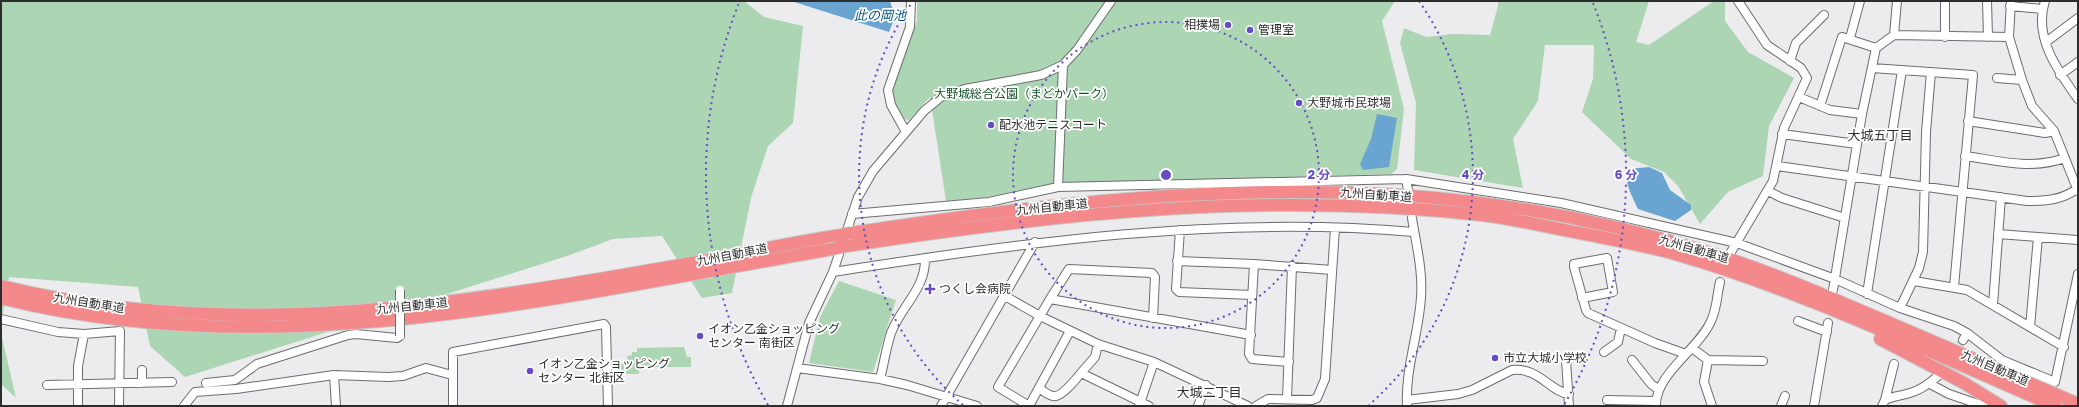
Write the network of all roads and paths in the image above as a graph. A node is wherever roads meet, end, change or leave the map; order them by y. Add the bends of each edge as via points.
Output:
1 (911, 1) edge
2 (1111, 1) edge
3 (1738, 1) edge
4 (1860, 1) edge
5 (1897, 1) edge
6 (1945, 1) edge
7 (1987, 1) edge
8 (2045, 1) edge
9 (2010, 4) edge
10 (2042, 9) junction
11 (1824, 15) dead end
12 (2078, 18) edge
13 (1894, 35) junction
14 (1988, 36) junction
15 (1945, 37) junction
16 (2009, 37) junction
17 (1850, 38) junction
18 (2046, 42) junction
19 (1876, 48) junction
20 (1790, 61) junction
21 (2078, 62) edge
22 (1063, 65) junction
23 (1872, 68) junction
24 (1902, 70) junction
25 (1931, 72) junction
26 (2060, 75) junction
27 (1996, 78) dead end
28 (2022, 80) junction
29 (1799, 97) junction
30 (2078, 99) edge
31 (1820, 106) junction
32 (1862, 114) junction
33 (1968, 121) junction
34 (2054, 131) junction
35 (906, 132) junction
36 (1782, 134) junction
37 (1857, 144) junction
38 (1965, 156) junction
39 (2065, 158) junction
40 (1777, 166) junction
41 (1852, 177) junction
42 (1406, 179) junction
43 (1885, 181) junction
44 (1058, 187) junction
45 (1926, 187) junction
46 (2078, 189) edge
47 (1408, 190) dead end
48 (1768, 191) junction
49 (1962, 192) junction
50 (2001, 197) junction
51 (852, 214) junction
52 (1412, 218) dead end
53 (1845, 218) junction
54 (1335, 228) junction
55 (1180, 230) junction
56 (1414, 232) junction
57 (1998, 234) junction
58 (2038, 237) junction
59 (2078, 240) edge
60 (1035, 242) junction
61 (1737, 243) junction
62 (1731, 252) dead end
63 (1672, 254) junction
64 (925, 258) junction
65 (1177, 261) junction
66 (1254, 264) junction
67 (1292, 266) junction
68 (1332, 270) junction
69 (833, 272) junction
70 (2078, 274) edge
71 (1835, 279) junction
72 (1914, 280) junction
73 (1720, 282) dead end
74 (1, 286) edge
75 (1954, 287) junction
76 (400, 290) dead end
77 (1833, 290) dead end
78 (1867, 294) junction
79 (1252, 295) junction
80 (1005, 296) junction
81 (1, 298) edge
82 (1582, 298) junction
83 (1050, 299) junction
84 (1992, 305) junction
85 (1900, 308) junction
86 (1040, 316) junction
87 (1153, 318) junction
88 (1, 319) edge
89 (1798, 320) dead end
90 (1828, 323) dead end
91 (2030, 327) junction
92 (1621, 328) junction
93 (1070, 331) junction
94 (1827, 332) junction
95 (84, 334) junction
96 (1251, 335) junction
97 (1098, 344) junction
98 (2064, 347) junction
99 (1689, 351) junction
100 (1604, 352) dead end
101 (1566, 360) dead end
102 (1632, 360) dead end
103 (1708, 360) junction
104 (1763, 361) dead end
105 (1154, 362) junction
106 (1289, 362) junction
107 (1894, 364) dead end
108 (797, 368) junction
109 (142, 370) dead end
110 (2001, 371) junction
111 (1080, 373) junction
112 (334, 375) junction
113 (452, 375) junction
114 (1938, 376) tunnel mouth
115 (880, 379) junction
116 (172, 382) dead end
117 (120, 383) junction
118 (142, 383) junction
119 (206, 383) dead end
120 (78, 384) junction
121 (1930, 384) junction
122 (47, 385) dead end
123 (1206, 385) junction
124 (1038, 388) junction
125 (1659, 390) junction
126 (1569, 394) junction
127 (947, 396) junction
128 (1785, 396) dead end
129 (1287, 399) junction
130 (2078, 399) edge
131 (1607, 400) dead end
132 (1407, 403) edge
133 (1884, 403) edge
134 (1140, 404) edge
135 (1656, 404) edge
136 (2078, 404) edge
137 (78, 406) edge
138 (119, 406) edge
139 (184, 406) edge
140 (336, 406) edge
141 (453, 406) edge
142 (608, 406) edge
143 (787, 406) edge
144 (941, 406) edge
145 (977, 406) edge
146 (1029, 406) edge
147 (1149, 406) edge
148 (1198, 406) edge
149 (1248, 406) edge
150 (1256, 406) edge
151 (1569, 406) edge
152 (1712, 406) edge
153 (1781, 406) edge
154 (1814, 406) edge
155 (1984, 406) edge
156 (2001, 406) edge
157 (2055, 406) edge

1 - 35 street via 910,27 888,90 891,104
2 - 22 street via 1077,50
3 - 20 street via 1767,45
4 - 17 street
5 - 13 street
6 - 15 street
7 - 14 street
8 - 10 street
9 - 10 street
9 - 16 street
10 - 18 street via 2041,26
11 - 20 street via 1796,43
12 - 18 street
13 - 15 street
13 - 19 street
14 - 15 street
14 - 16 street
16 - 28 street
17 - 19 street
17 - 31 street via 1842,38
18 - 26 street
19 - 23 street
20 - 29 street via 1801,68 1807,78
21 - 26 street
22 - 35 street via 1041,75 953,92 932,104
22 - 44 street
23 - 24 street
23 - 32 street
24 - 25 street
24 - 43 street
25 - 33 street via 1973,75
25 - 45 street via 1926,132
26 - 30 street
27 - 28 street
28 - 34 street via 2032,106
29 - 31 street
29 - 36 street
31 - 32 street via 1830,110
32 - 37 street
33 - 34 street via 2045,133
33 - 38 street
34 - 39 street
35 - 51 street via 868,178
36 - 37 street
36 - 40 street
37 - 41 street
38 - 39 street via 2028,165
38 - 49 street
39 - 46 street
40 - 41 street
40 - 48 street
41 - 43 street
41 - 53 street
42 - 44 street
42 - 47 street
42 - 61 street via 1561,203
43 - 45 street
43 - 78 street
44 - 51 street via 989,202
45 - 49 street
45 - 72 street via 1923,252
46 - 50 street via 2052,200 2027,201
48 - 53 street
48 - 61 street
49 - 50 street
49 - 75 street
50 - 57 street
51 - 69 street
52 - 56 street
53 - 71 street
54 - 55 street
54 - 56 street
54 - 68 street
55 - 60 street
55 - 65 street
56 - 132 street via 1421,296 1407,386
57 - 58 street
57 - 84 street
58 - 59 street
58 - 91 street
60 - 64 street
60 - 80 street
61 - 62 street
61 - 71 street
63 - 81 highway, 九州自動車道, bridge via 1623,241 1484,215 1417,209 1273,204 1189,206 1080,215 936,232 846,246 589,294 378,321 262,327 164,324 76,314
63 - 156 highway via 1762,286 1827,314 1918,358
63 - 157 highway, 九州自動車道 via 1810,301
64 - 69 street
64 - 115 street via 921,282 891,333
65 - 66 street
65 - 79 street via 1176,289 1179,292
66 - 67 street
66 - 79 street
67 - 68 street
67 - 106 street
68 - 129 street via 1326,378 1317,398
69 - 108 street via 809,323
70 - 98 street
71 - 77 street
71 - 78 street
72 - 75 street
72 - 85 street
73 - 99 street via 1712,321
74 - 110 highway, 九州自動車道, bridge via 77,303 164,313 262,316 334,313 425,306 851,233 1078,204 1232,193 1361,193 1504,207 1578,219 1677,243 1721,256 1827,295
75 - 84 street via 1967,290
76 - 119 street, bridge via 400,336 397,338 348,335 257,364 235,380
78 - 85 street
79 - 96 street
80 - 86 street
80 - 127 street
82 - 82 street via 1574,264 1607,258 1613,292
82 - 92 street via 1588,313
83 - 86 street
83 - 87 street
83 - 87 street via 1069,269 1152,273 1155,277
84 - 91 street
85 - 98 street via 1954,326 1965,337 2002,360 2055,382
86 - 93 street
86 - 146 street via 998,387
87 - 96 street
88 - 95 street via 58,332
89 - 94 street
90 - 94 street
91 - 98 street
92 - 99 street
92 - 100 street via 1618,342
93 - 97 street
93 - 124 street
94 - 154 street
95 - 117 street via 120,331
95 - 120 street via 78,366
96 - 106 street via 1249,354 1252,359
97 - 105 street
97 - 111 street via 1095,357
99 - 103 street
99 - 125 street
101 - 126 street
102 - 125 street via 1644,377
103 - 104 street
103 - 152 street via 1704,382
105 - 123 street
105 - 134 street
106 - 129 street
107 - 133 street
108 - 115 street
108 - 143 street
109 - 118 street
110 - 130 highway
110 - 136 highway, 九州自動車道
111 - 124 street via 1058,396
111 - 134 street
112 - 113 street via 388,378 426,368
112 - 139 street via 195,392
112 - 140 street
113 - 141 street
113 - 142 street via 452,354 455,351 604,324
114 - 121 street
115 - 127 street
116 - 118 street
117 - 118 street
117 - 120 street
117 - 138 street
120 - 122 street
120 - 137 street
121 - 133 street
121 - 155 street via 1949,394
123 - 148 street
123 - 149 street
124 - 146 street
125 - 135 street
126 - 132 street via 1560,392 1546,381 1518,369 1472,390
126 - 151 street
127 - 144 street
127 - 145 street
128 - 153 street
129 - 150 street via 1268,399
131 - 135 street
134 - 147 street

